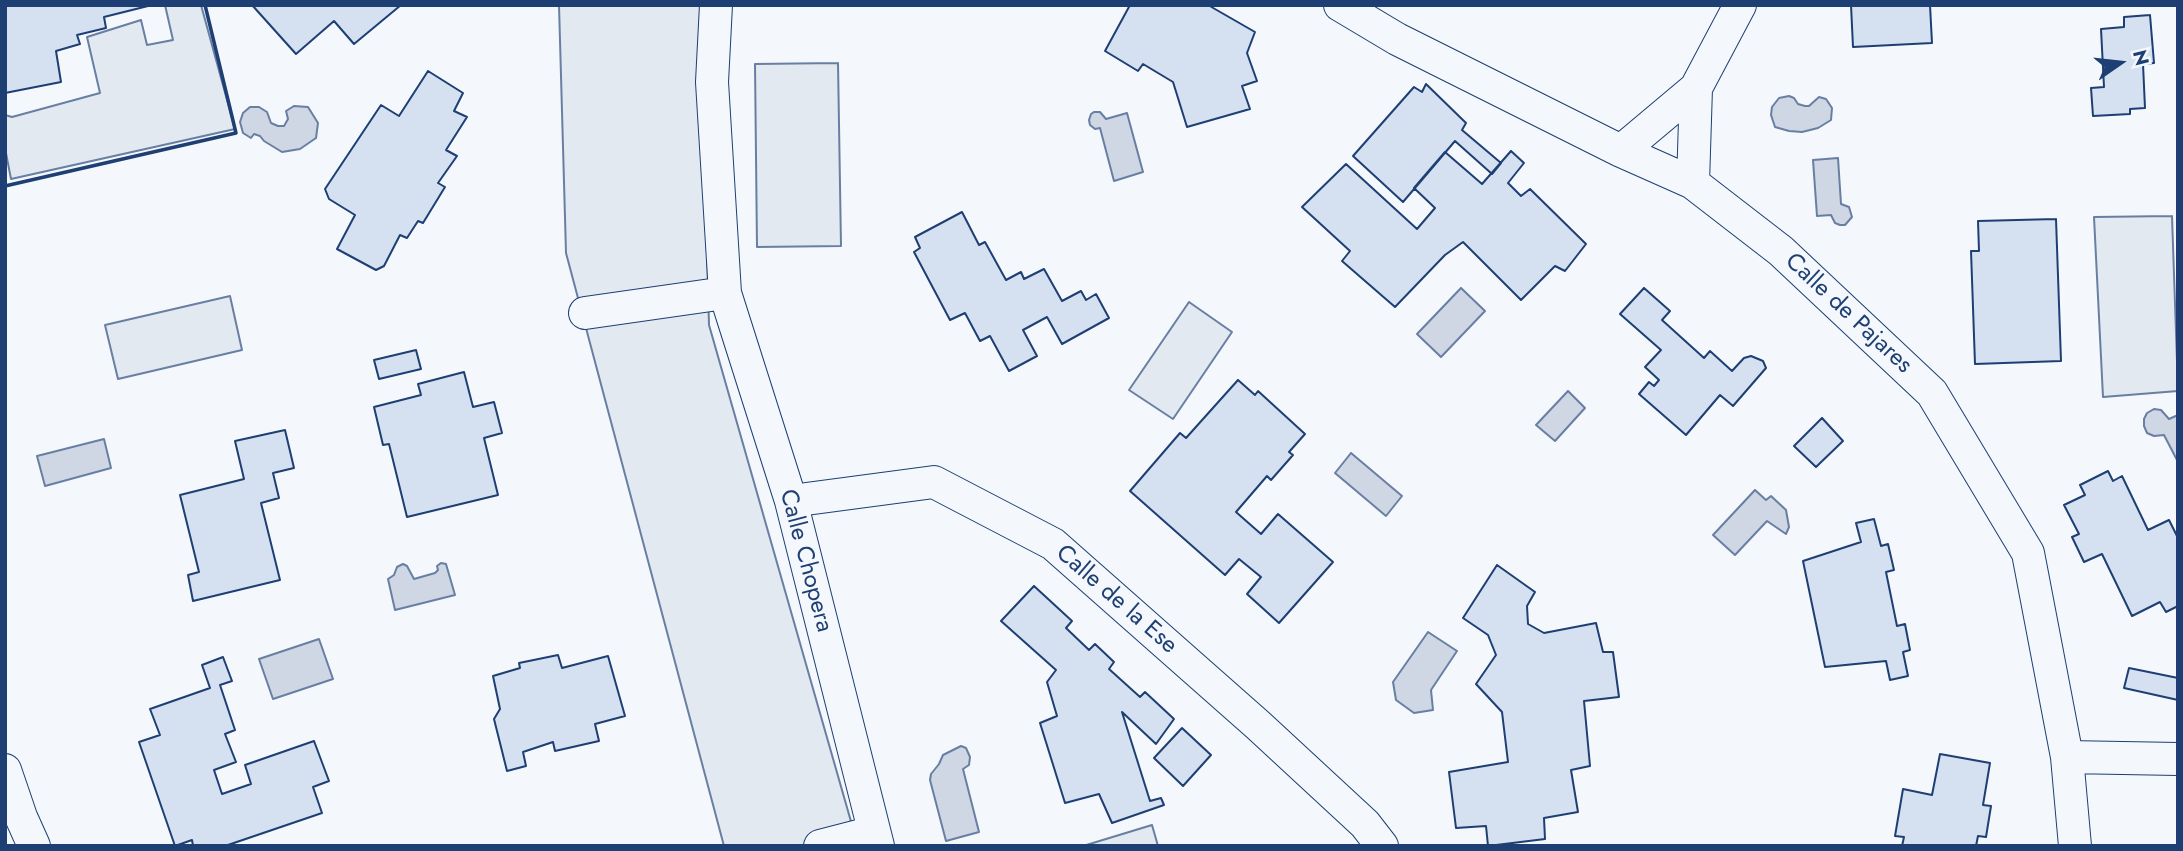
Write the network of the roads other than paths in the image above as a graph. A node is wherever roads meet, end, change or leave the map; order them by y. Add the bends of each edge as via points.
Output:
1 (716, 5) edge
2 (1340, 5) edge
3 (1740, 5) edge
4 (1696, 88) junction
5 (1621, 151) junction
6 (1693, 183) junction
7 (725, 293) junction
8 (585, 313) dead end
9 (791, 501) junction
10 (2067, 757) junction
11 (2178, 759) edge
12 (5, 770) edge
13 (876, 839) edge
14 (34, 846) edge
15 (820, 846) edge
16 (1382, 846) edge
17 (2075, 846) edge

1 - 7 street, Calle Chopera via 712,82
2 - 5 street, Calle de Pajares via 1397,39
3 - 4 street
4 - 5 street
4 - 6 street
5 - 6 street, Calle de Pajares
6 - 10 street, Calle de Pajares via 1781,251 1931,393 2028,553
7 - 8 street
7 - 9 street, Calle Chopera
9 - 13 street, Calle Chopera
9 - 16 street, Calle de la Ese via 934,482 1053,544 1258,725 1365,824
10 - 11 street
10 - 17 street, Calle de Pajares
12 - 14 street
13 - 15 street, Calle Chopera

